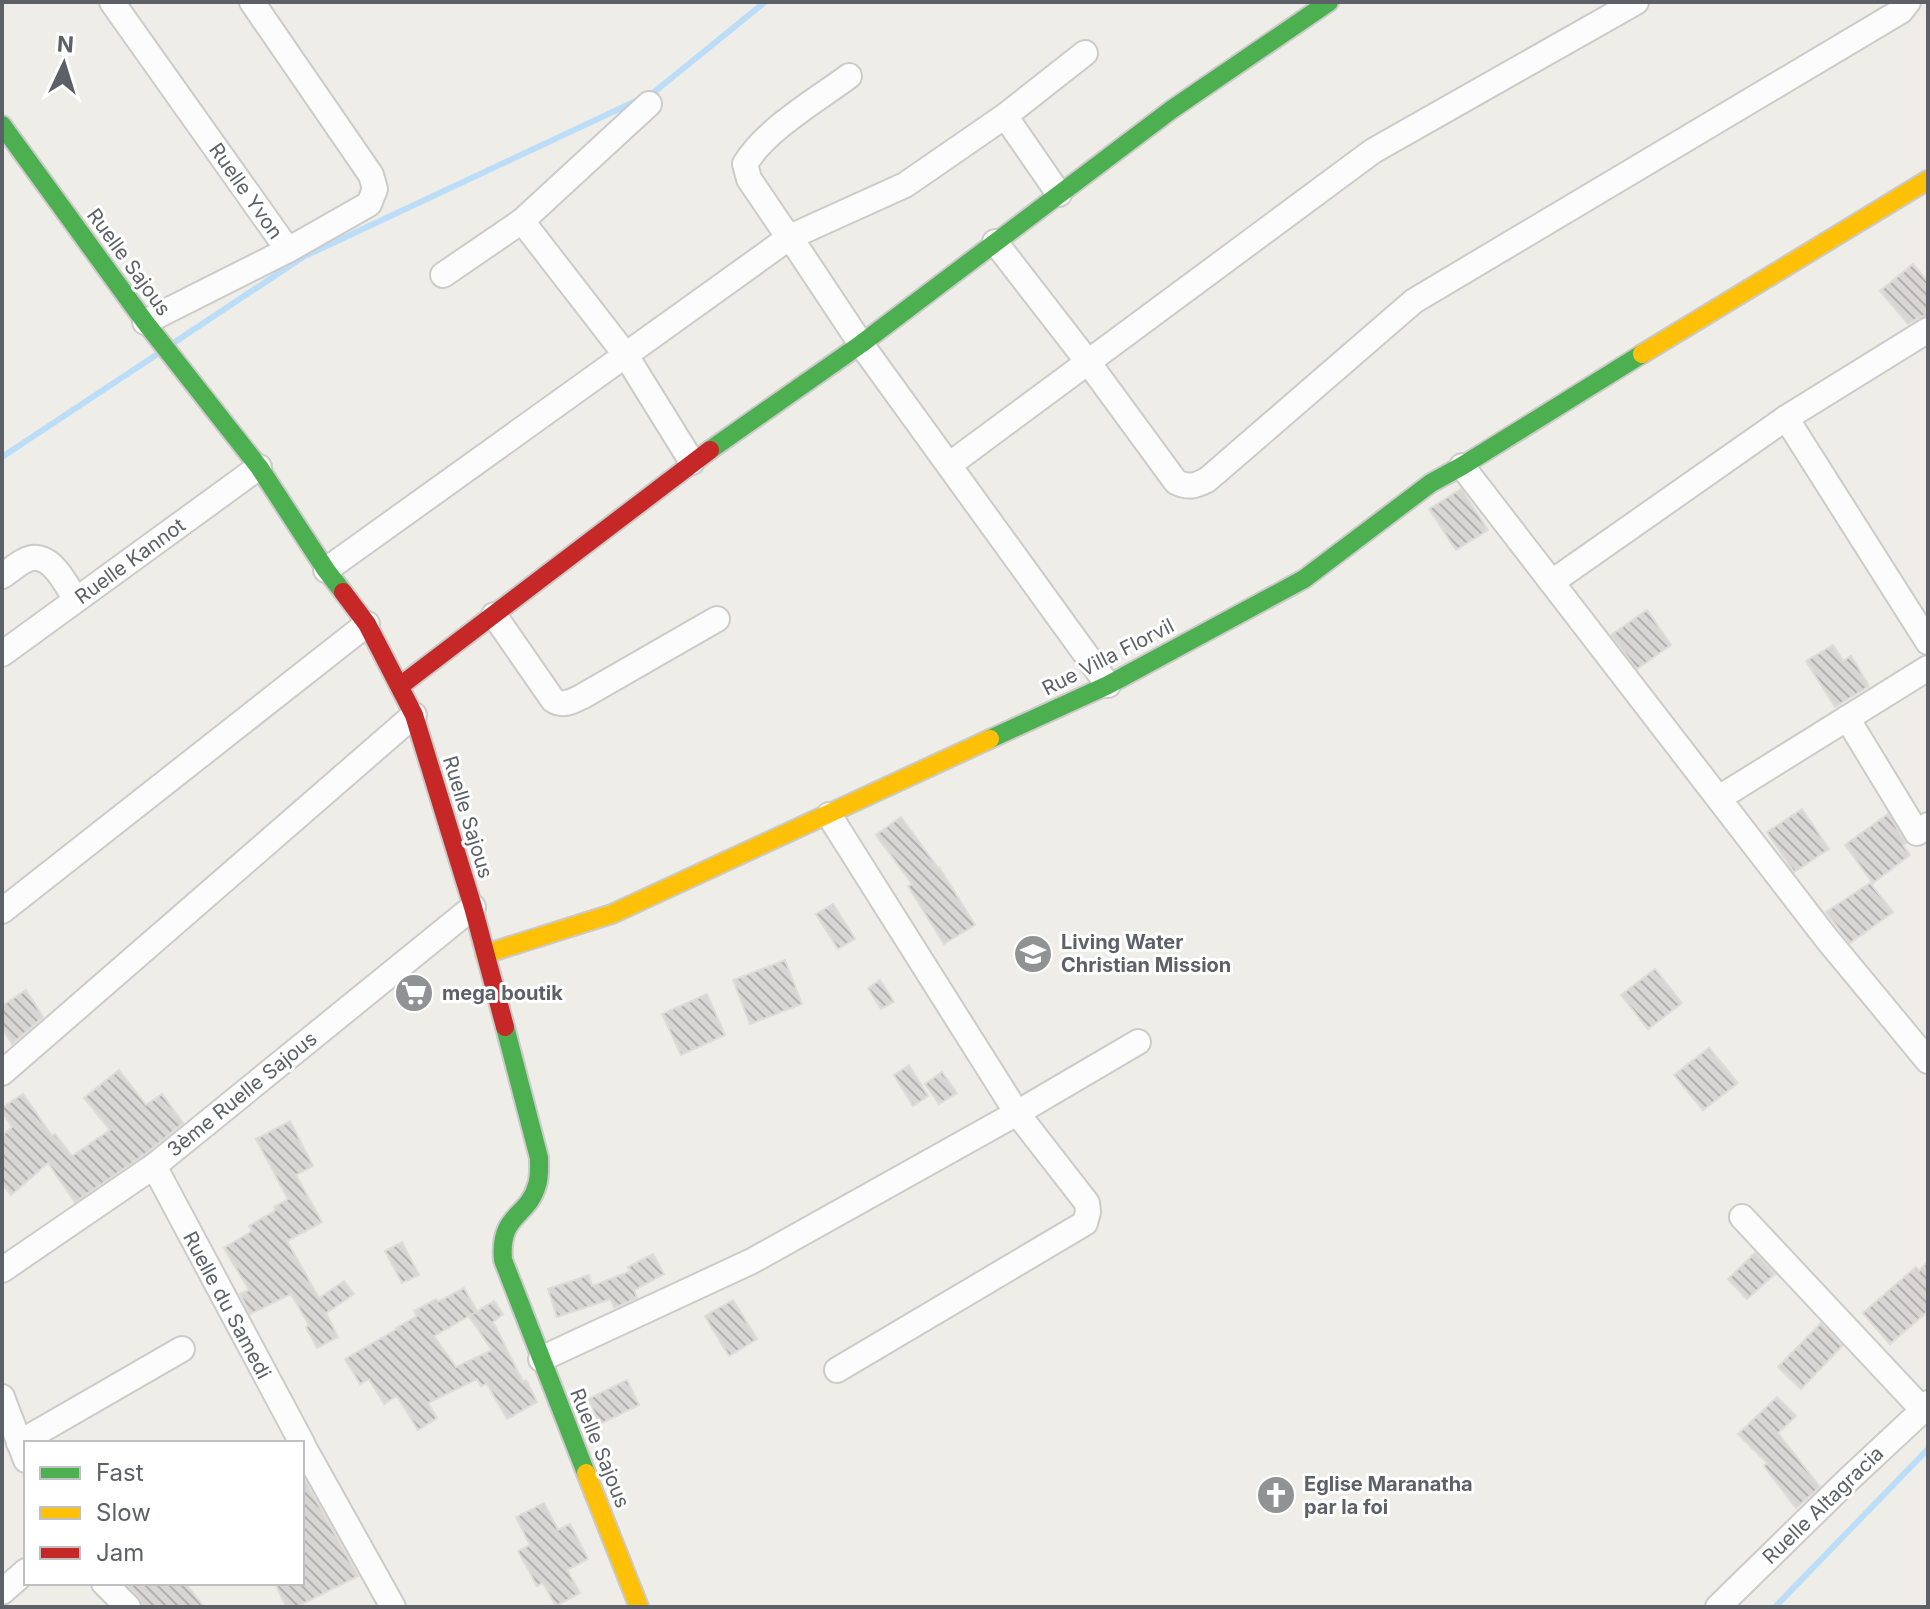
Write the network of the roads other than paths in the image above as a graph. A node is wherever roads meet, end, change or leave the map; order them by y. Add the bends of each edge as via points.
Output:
1 (112, 2) edge
2 (252, 2) edge
3 (1329, 2) edge
4 (1636, 2) edge
5 (1908, 2) edge
6 (1085, 53) dead end
7 (849, 76) dead end
8 (649, 104) dead end
9 (1005, 116) junction
10 (2, 125) edge
11 (1928, 180) edge
12 (1059, 194) junction
13 (522, 221) junction
14 (789, 238) junction
15 (995, 242) junction
16 (288, 250) junction
17 (443, 275) dead end
18 (145, 322) junction
19 (1928, 330) edge
20 (861, 344) junction
21 (625, 354) junction
22 (1088, 362) junction
23 (1786, 418) junction
24 (692, 462) junction
25 (949, 465) junction
26 (1462, 466) junction
27 (259, 467) junction
28 (326, 570) junction
29 (2, 576) edge
30 (1552, 582) junction
31 (76, 600) junction
32 (494, 615) junction
33 (717, 619) dead end
34 (367, 624) junction
35 (1928, 642) edge
36 (2, 654) edge
37 (1928, 668) edge
38 (1108, 685) junction
39 (400, 686) junction
40 (414, 715) junction
41 (1847, 718) junction
42 (1719, 798) junction
43 (829, 815) junction
44 (1928, 825) edge
45 (473, 907) junction
46 (2, 911) edge
47 (485, 954) junction
48 (1138, 1042) dead end
49 (1928, 1061) edge
50 (2, 1073) edge
51 (1017, 1113) junction
52 (154, 1166) junction
53 (1742, 1217) dead end
54 (2, 1270) edge
55 (182, 1349) dead end
56 (541, 1359) junction
57 (837, 1370) dead end
58 (2, 1397) edge
59 (1926, 1406) edge
60 (40, 1441) edge
61 (301, 1441) edge
62 (304, 1447) edge
63 (23, 1452) edge
64 (24, 1573) edge
65 (106, 1585) edge
66 (2, 1592) edge
67 (1745, 1598) edge
68 (128, 1607) edge
69 (393, 1607) edge
70 (639, 1607) edge
71 (1718, 1607) edge

1 - 16 street, Ruelle Yvon
2 - 16 street via 371,175 375,189 369,204
3 - 12 street
4 - 22 street via 1373,151
5 - 22 street via 1901,11 1414,301 1195,486 1176,482
6 - 9 street
7 - 14 street via 770,134 745,164 749,179
8 - 13 street
9 - 12 street
9 - 14 street via 905,185
10 - 18 street, Ruelle Sajous
11 - 26 street, Rue Villa Florvil
12 - 15 street
13 - 17 street
13 - 21 street
14 - 20 street
14 - 21 street
15 - 20 street
15 - 22 street
16 - 18 street, Ruelle Yvon
18 - 27 street, Ruelle Sajous
19 - 23 street
20 - 24 street
20 - 25 street
21 - 24 street
21 - 28 street
22 - 25 street
23 - 30 street
23 - 35 street
24 - 32 street
25 - 38 street
26 - 30 street
26 - 38 street, Rue Villa Florvil via 1431,483 1304,579
27 - 28 street, Ruelle Sajous
27 - 31 street, Ruelle Kannot
28 - 34 street, Ruelle Sajous
29 - 31 street via 27,559 44,558
30 - 42 street
31 - 36 street, Ruelle Kannot
32 - 33 street via 553,700 564,704
32 - 39 street
34 - 39 street, Ruelle Sajous
34 - 46 street
37 - 41 street
38 - 43 street, Rue Villa Florvil
39 - 40 street, Ruelle Sajous
40 - 45 street, Ruelle Sajous
40 - 50 street
41 - 42 street
41 - 44 street via 1917,833
42 - 49 street
43 - 47 street, Rue Villa Florvil via 612,914
43 - 51 street
45 - 47 street, Ruelle Sajous
45 - 52 street, 3ème Ruelle Sajous
47 - 56 street, Ruelle Sajous via 539,1158 537,1188 500,1244
48 - 51 street
51 - 56 street via 752,1261
51 - 57 street via 1087,1203 1085,1223
52 - 54 street, 3ème Ruelle Sajous
52 - 61 street, Ruelle du Samedi
53 - 59 street
55 - 60 street
56 - 70 street, Ruelle Sajous
58 - 63 street
59 - 67 street, Ruelle Altagracia via 1849,1479
62 - 69 street, Ruelle du Samedi
64 - 66 street
65 - 68 street
67 - 71 street, Ruelle Altagracia

